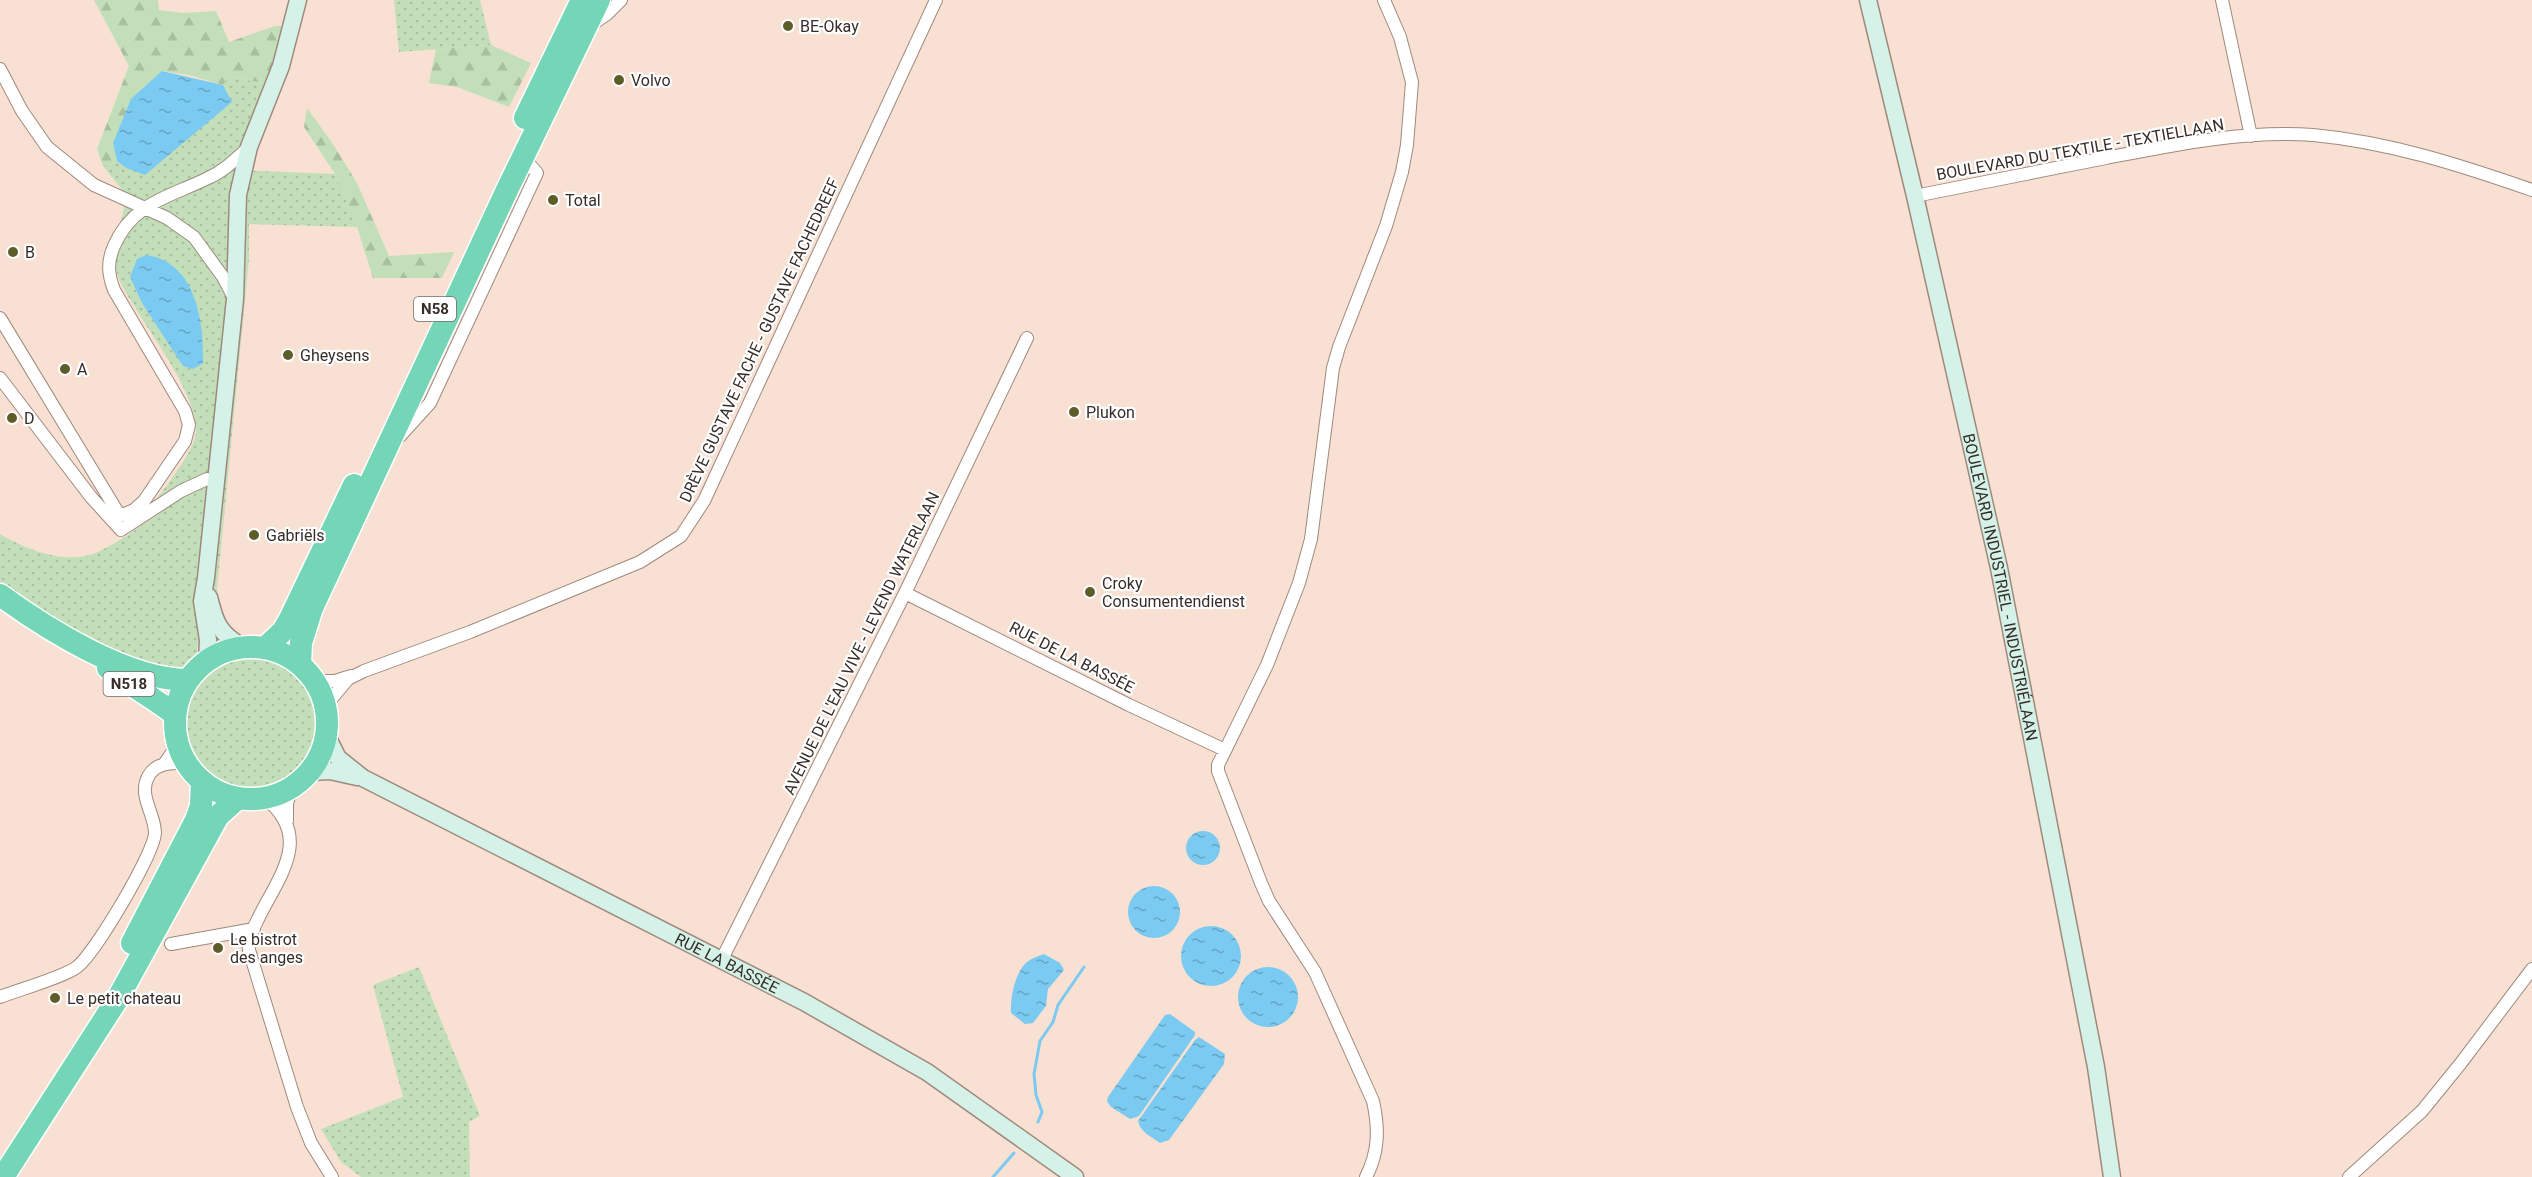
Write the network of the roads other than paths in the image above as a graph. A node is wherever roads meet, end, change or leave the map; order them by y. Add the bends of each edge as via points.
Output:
1 (298, 0) edge
2 (582, 0) edge
3 (599, 0) edge
4 (621, 0) edge
5 (936, 0) edge
6 (1384, 0) edge
7 (1868, 0) edge
8 (2222, 0) edge
9 (588, 27) junction
10 (0, 69) edge
11 (2252, 136) junction
12 (249, 147) junction
13 (2532, 190) edge
14 (1915, 196) junction
15 (144, 209) junction
16 (235, 299) junction
17 (0, 318) edge
18 (1027, 338) dead end
19 (0, 378) edge
20 (215, 482) junction
21 (117, 520) junction
22 (206, 578) junction
23 (905, 593) junction
24 (0, 595) edge
25 (254, 648) junction
26 (87, 649) junction
27 (207, 661) junction
28 (300, 664) junction
29 (357, 674) junction
30 (188, 680) junction
31 (315, 681) junction
32 (326, 705) junction
33 (175, 716) junction
34 (327, 736) junction
35 (1225, 750) junction
36 (176, 757) junction
37 (310, 772) junction
38 (363, 778) junction
39 (202, 781) junction
40 (238, 798) junction
41 (288, 807) junction
42 (254, 928) junction
43 (171, 944) dead end
44 (721, 961) junction
45 (2532, 969) edge
46 (0, 997) edge
47 (0, 1156) edge
48 (3, 1177) edge
49 (332, 1177) edge
50 (1075, 1177) edge
51 (1366, 1177) edge
52 (2112, 1177) edge
53 (2349, 1177) edge

1 - 12 main road via 281,66
2 - 25 highway, N58 via 298,604 283,631
3 - 9 highway, N58
4 - 9 street
5 - 29 street, DRÈVE GUSTAVE FACHE - GUSTAVE FACHEDREEF via 704,501 681,536 640,562
6 - 35 street via 1400,37 1412,82 1402,172 1333,368 1306,561 1267,665
7 - 14 main road, BOULEVARD INDUSTRIEL - INDUSTRIÉLAAN
8 - 11 street
9 - 28 highway, N58 via 523,157 307,620
10 - 15 street via 47,147 94,185
11 - 13 street, BOULEVARD DU TEXTILE - TEXTIELLAAN via 2312,135 2385,146 2436,158
11 - 14 street, BOULEVARD DU TEXTILE - TEXTIELLAAN via 2129,153
12 - 15 street via 209,178
12 - 16 main road via 238,195
14 - 52 main road, BOULEVARD INDUSTRIEL - INDUSTRIÉLAAN via 1999,568 2096,1067
15 - 16 street via 194,237
15 - 21 street via 133,215 118,236 110,254 108,276 185,411 189,425 185,441 144,501
16 - 20 main road
17 - 21 street
18 - 23 street, AVENUE DE L'EAU VIVE - LEVEND WATERLAAN
19 - 21 street via 91,497
20 - 21 street via 207,479 190,487 121,530
20 - 22 main road
22 - 25 main road via 223,634
22 - 27 main road via 202,601
23 - 35 street, RUE DE LA BASSÉE
23 - 44 street, AVENUE DE L'EAU VIVE - LEVEND WATERLAAN
24 - 26 highway, N518
25 - 27 highway via 229,650
25 - 28 highway via 285,654
26 - 30 highway, N518 via 150,676
26 - 33 highway, N518 via 116,675
27 - 30 highway
28 - 31 highway
29 - 31 street, DRÈVE GUSTAVE FACHE - GUSTAVE FACHEDREEF via 335,681
29 - 32 street, DRÈVE GUSTAVE FACHE - GUSTAVE FACHEDREEF
30 - 33 highway
31 - 32 highway
32 - 34 highway
33 - 36 highway
34 - 37 highway
34 - 38 main road, RUE LA BASSÉE via 338,758
35 - 51 street via 1218,771 1261,883 1315,972 1373,1101 1377,1146
36 - 39 highway
36 - 46 street via 149,775 144,792 155,830 151,851 106,931 76,968
37 - 38 main road, RUE LA BASSÉE via 330,771
37 - 41 highway
38 - 44 main road, RUE LA BASSÉE
39 - 40 highway
39 - 47 highway via 196,820 160,890 110,981
40 - 41 highway via 265,798
40 - 48 highway via 218,816 118,998
41 - 42 street via 289,856
42 - 43 street
42 - 49 street via 249,950 297,1107 311,1143
44 - 50 main road, RUE LA BASSÉE via 804,1002 927,1072
45 - 53 street via 2422,1111

